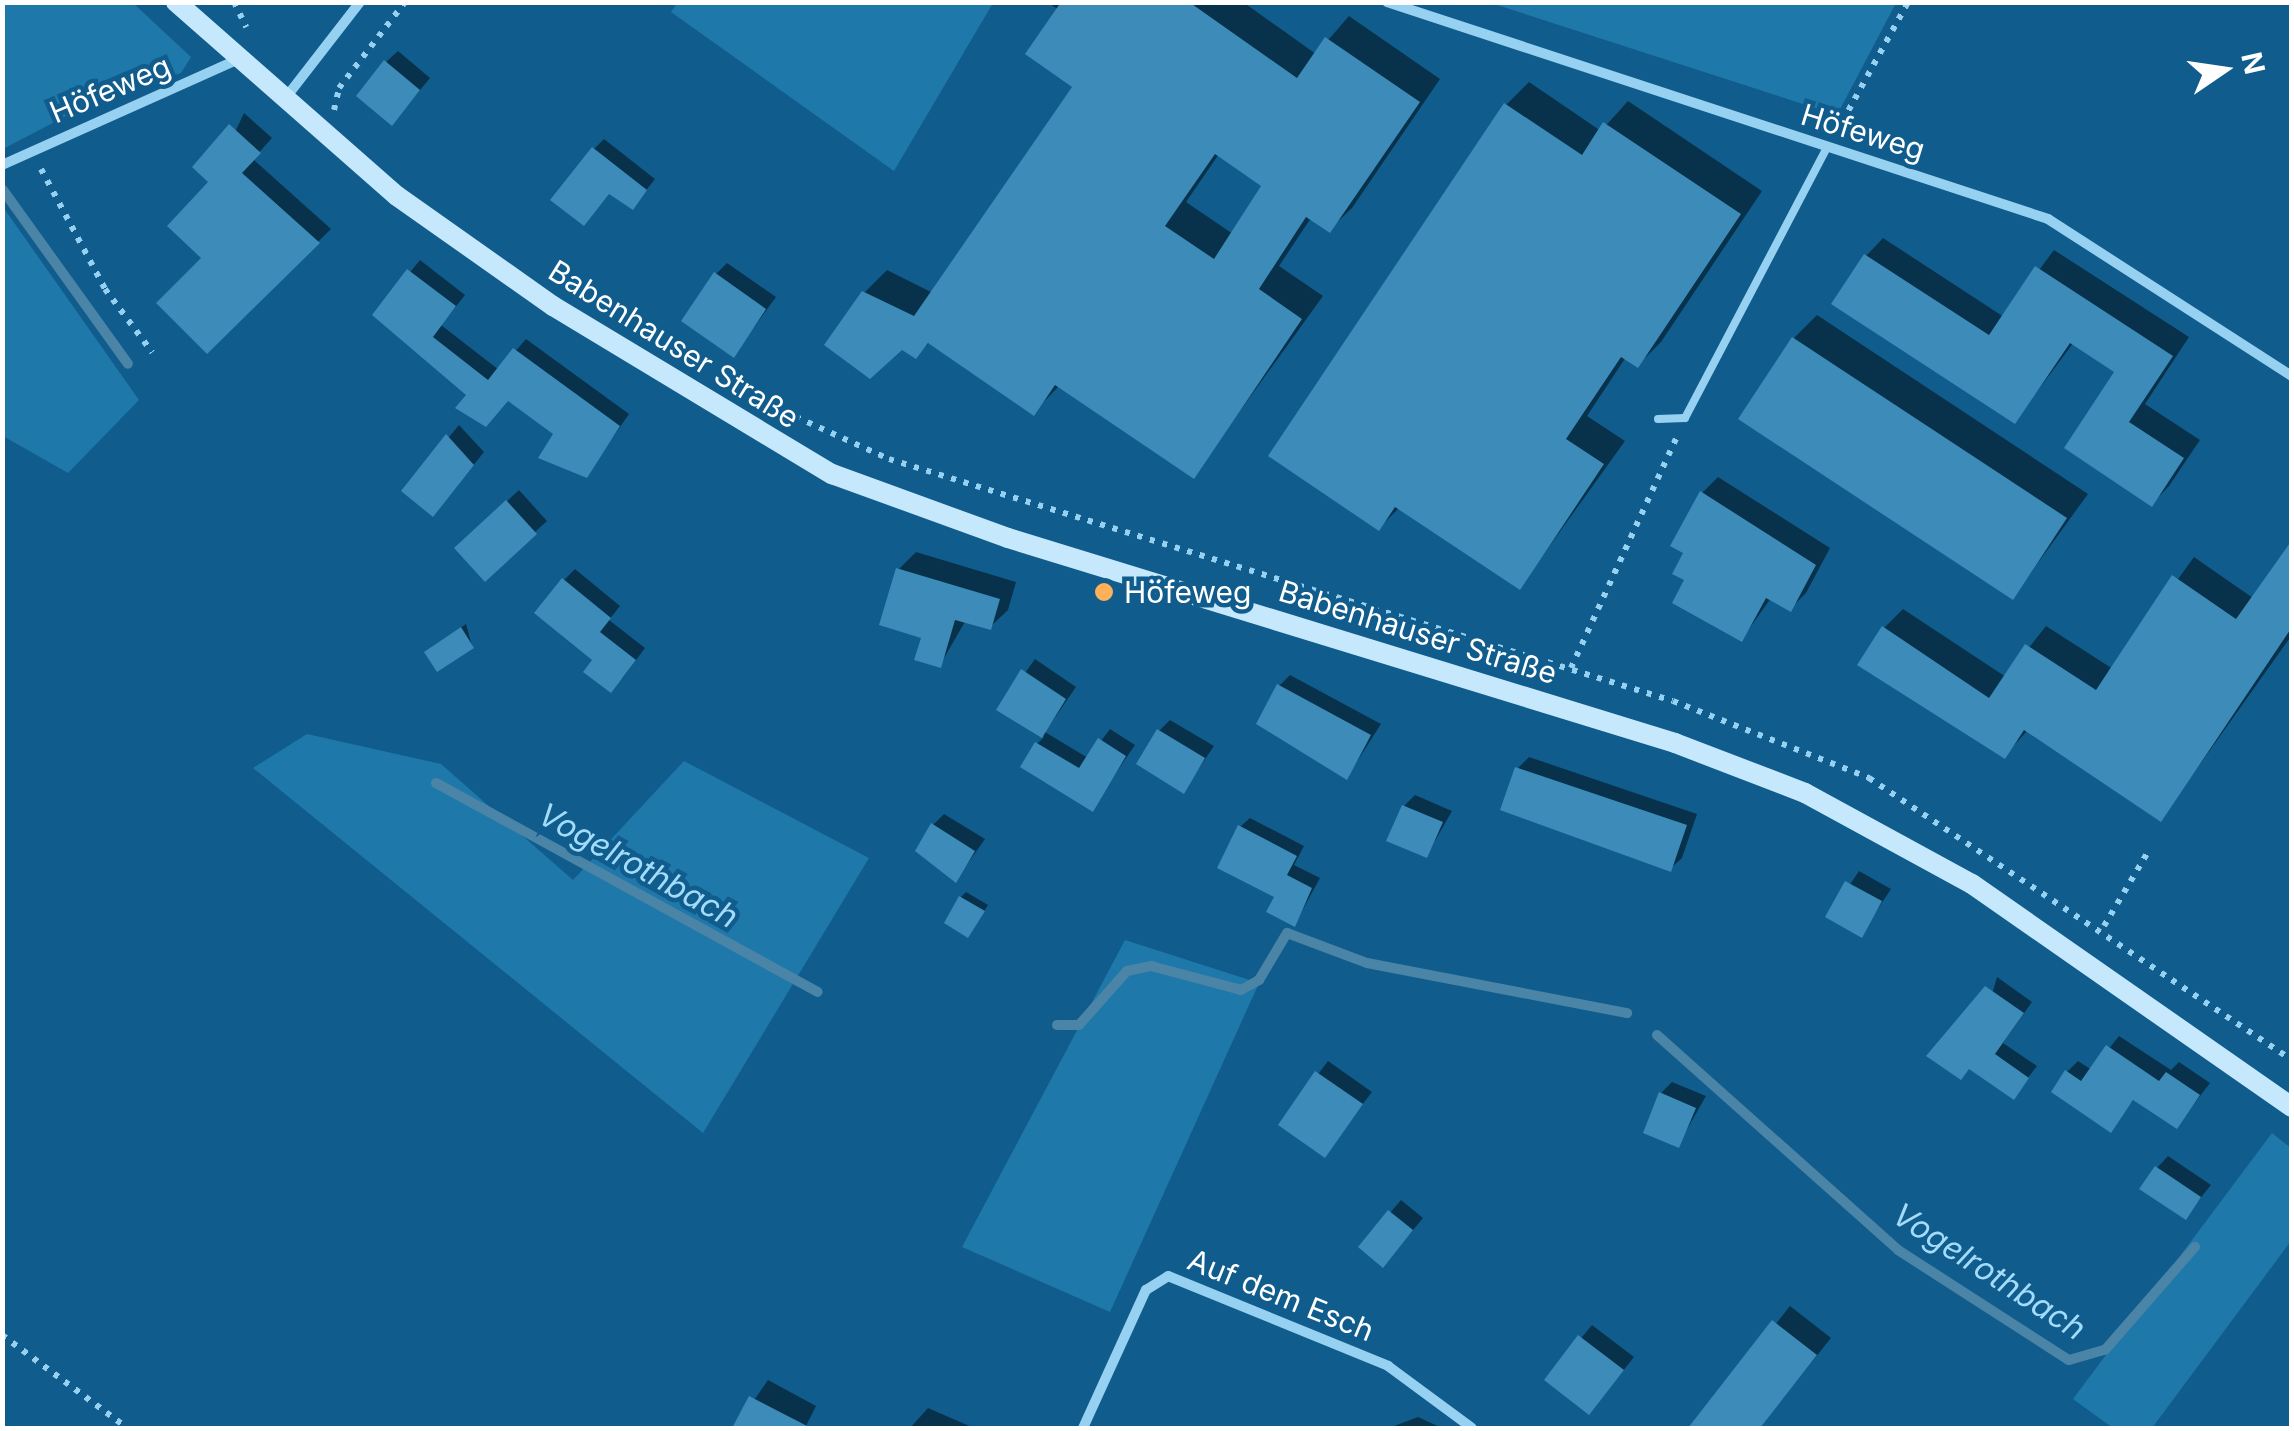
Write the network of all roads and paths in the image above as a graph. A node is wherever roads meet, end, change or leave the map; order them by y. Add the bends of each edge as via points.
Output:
1 (176, 2) edge
2 (234, 2) edge
3 (360, 2) edge
4 (405, 2) edge
5 (1387, 2) edge
6 (1908, 2) edge
7 (252, 40) dead end
8 (237, 60) junction
9 (284, 101) junction
10 (349, 123) dead end
11 (1827, 148) junction
12 (33, 150) junction
13 (2, 165) edge
14 (152, 352) dead end
15 (2292, 376) edge
16 (753, 400) dead end
17 (1658, 418) dead end
18 (1685, 418) junction
19 (1571, 668) junction
20 (2148, 852) dead end
21 (2104, 926) junction
22 (2292, 1060) edge
23 (2292, 1108) edge
24 (2, 1335) edge
25 (127, 1428) edge
26 (1084, 1428) edge
27 (1472, 1428) edge

1 - 8 main road, Babenhauser Straße
2 - 7 path
3 - 9 street
4 - 10 path via 338,88 334,111
5 - 11 street, Höfeweg
6 - 11 path
8 - 9 main road, Babenhauser Straße
8 - 12 street, Höfeweg
9 - 23 main road, Babenhauser Straße via 553,306 832,474 1008,538 1675,743 1805,793 1972,884
11 - 15 street, Höfeweg via 2048,220
11 - 18 lane
12 - 13 street, Höfeweg
12 - 14 path via 80,246
16 - 19 path via 889,459
17 - 18 lane
18 - 19 path
19 - 21 path via 1869,778
20 - 21 path
21 - 22 path
24 - 25 path
26 - 27 street, Auf dem Esch via 1146,1290 1168,1276 1388,1366

